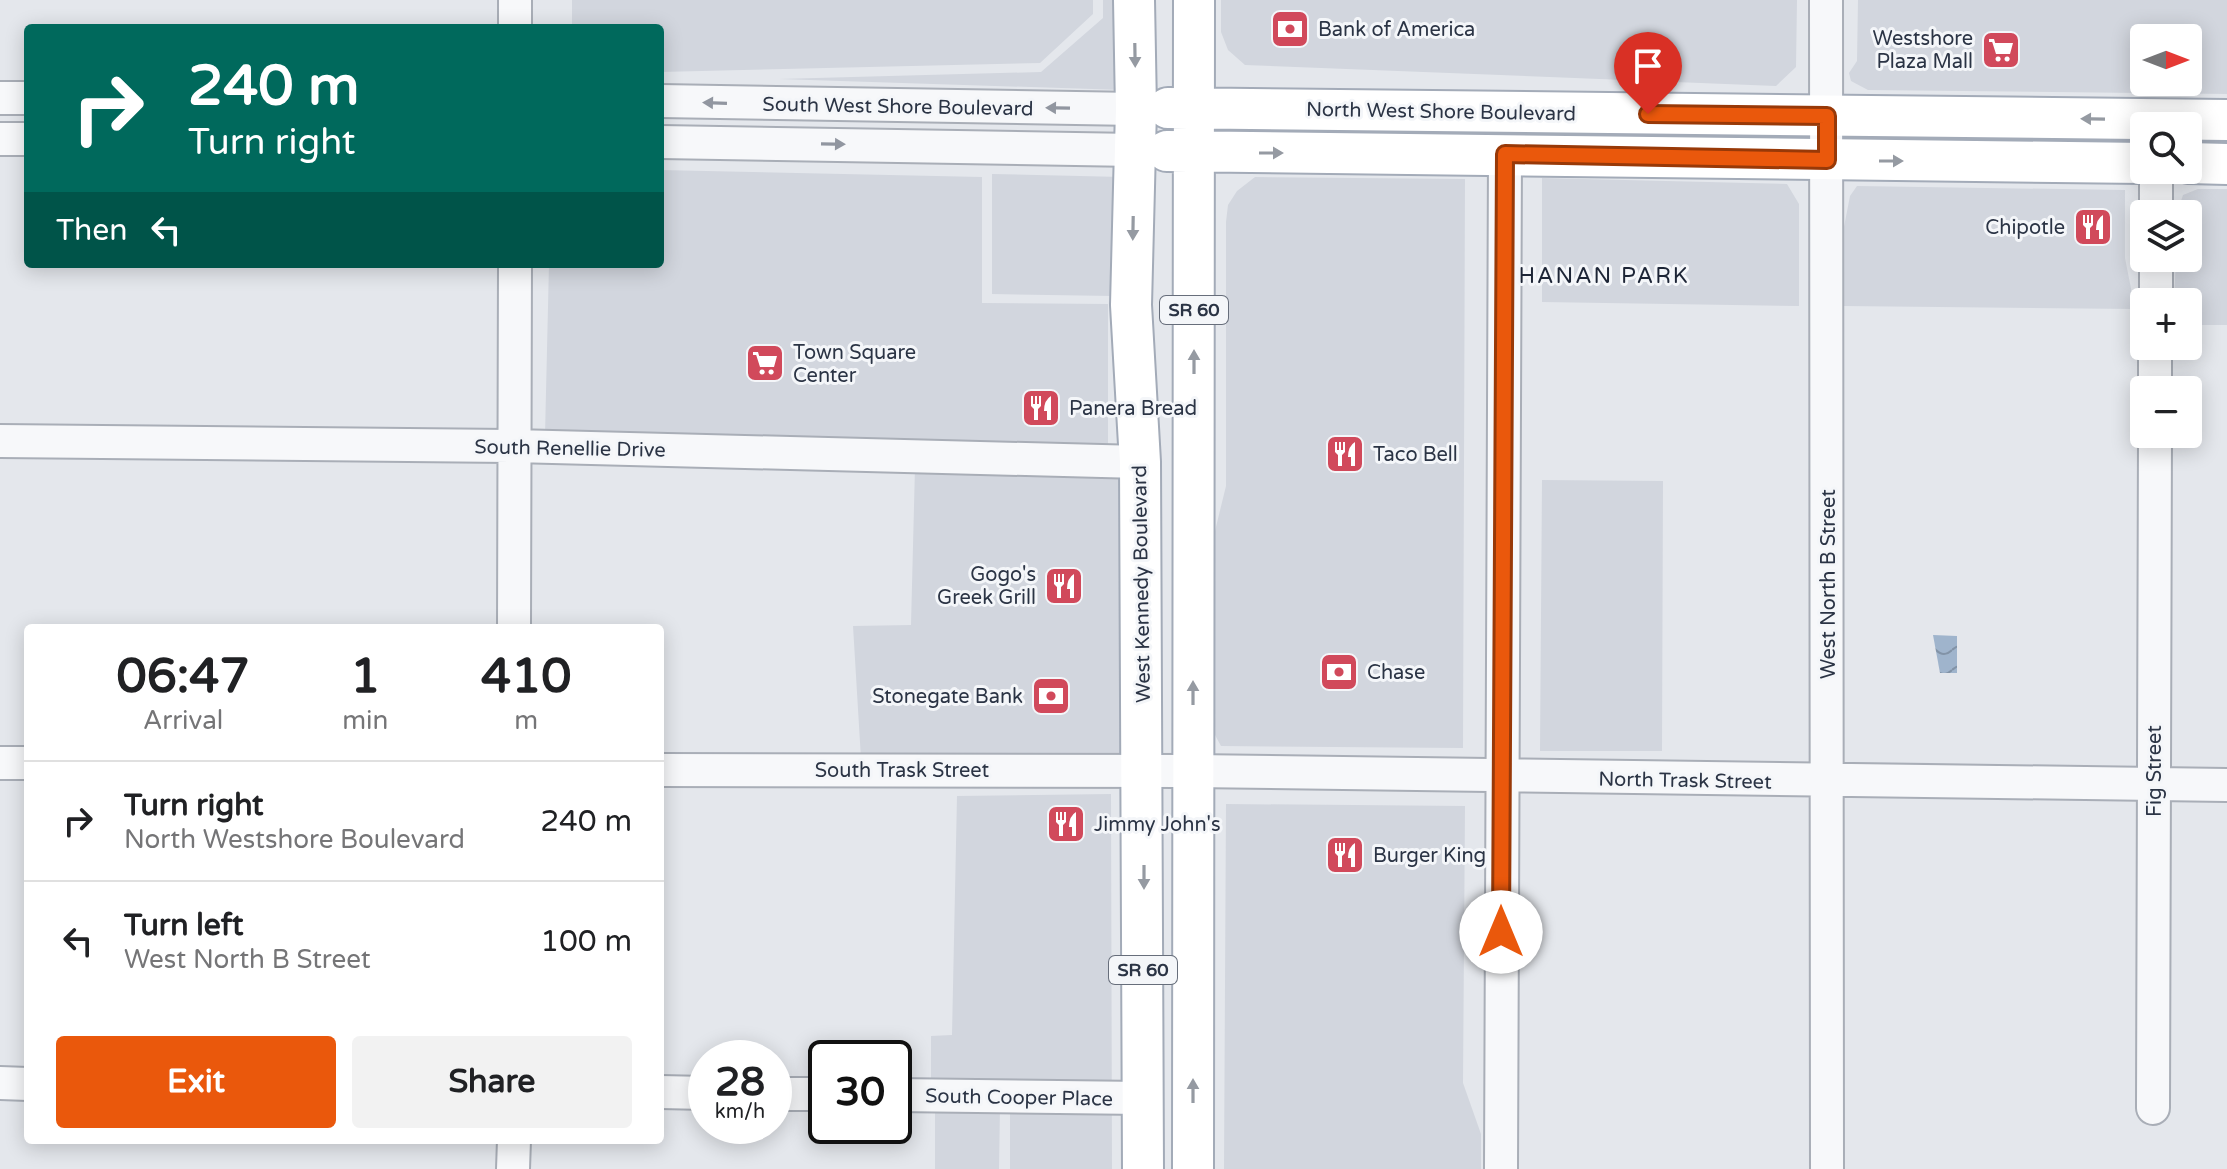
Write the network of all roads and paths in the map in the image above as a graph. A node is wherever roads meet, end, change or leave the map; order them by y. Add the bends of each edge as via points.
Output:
1 (515, 0) edge
2 (1134, 0) edge
3 (1194, 0) edge
4 (1826, 0) edge
5 (515, 24) edge
6 (0, 98) edge
7 (24, 98) edge
8 (664, 101) edge
9 (1194, 107) junction
10 (1136, 109) junction
11 (1827, 116) junction
12 (2227, 120) edge
13 (0, 139) edge
14 (24, 139) edge
15 (664, 142) edge
16 (1135, 150) junction
17 (1193, 152) junction
18 (1505, 154) junction
19 (1827, 160) junction
20 (2130, 163) edge
21 (2202, 163) edge
22 (2227, 164) edge
23 (515, 268) edge
24 (0, 441) edge
25 (514, 446) junction
26 (2155, 448) edge
27 (1140, 462) junction
28 (514, 624) edge
29 (0, 763) edge
30 (24, 763) edge
31 (664, 770) edge
32 (1144, 771) junction
33 (1193, 771) junction
34 (1502, 777) junction
35 (1828, 782) junction
36 (2154, 785) junction
37 (2227, 785) edge
38 (0, 1083) edge
39 (24, 1084) edge
40 (664, 1092) edge
41 (688, 1093) edge
42 (912, 1095) edge
43 (1143, 1098) junction
44 (2153, 1108) dead end
45 (514, 1144) edge
46 (513, 1169) edge
47 (1143, 1169) edge
48 (1193, 1169) edge
49 (1501, 1169) edge
50 (1827, 1169) edge

1 - 5 street
2 -> 10 main road, West Kennedy Boulevard / SR 60
3 - 9 main road, SR 60
4 - 11 street, West North B Street
6 - 7 street
10 -> 8 street, South West Shore Boulevard
9 - 10 main road, North West Shore Boulevard
9 - 11 main road, North West Shore Boulevard
9 - 17 main road, SR 60
10 - 16 main road, West Kennedy Boulevard / SR 60
12 -> 11 main road, North West Shore Boulevard
11 - 19 street, West North B Street
13 - 14 street
15 -> 16 street, South West Shore Boulevard
16 - 17 main road, North West Shore Boulevard
16 -> 27 main road, West Kennedy Boulevard / SR 60 via 1131,346
17 -> 18 main road, North West Shore Boulevard
33 -> 17 main road, SR 60
18 - 19 main road, North West Shore Boulevard
18 - 34 street
19 -> 20 main road, North West Shore Boulevard
19 - 35 street, West North B Street
21 - 22 main road
23 - 25 street
24 - 25 street, South Renellie Drive
25 - 27 street, South Renellie Drive
25 - 28 street
26 - 36 street, Fig Street
27 - 32 main road, West Kennedy Boulevard / SR 60
29 - 30 street
31 - 32 street, South Trask Street
32 - 33 street, North Trask Street
32 -> 43 main road, West Kennedy Boulevard / SR 60
33 - 34 street, North Trask Street
48 -> 33 main road, SR 60
34 - 35 street, North Trask Street
34 - 49 street
35 - 36 street, North Trask Street
35 - 50 street, West North B Street
36 - 37 street, North Trask Street
36 - 44 street, Fig Street
38 - 39 street
40 - 41 street
42 - 43 street, South Cooper Place
43 - 47 main road, West Kennedy Boulevard / SR 60
45 - 46 street

